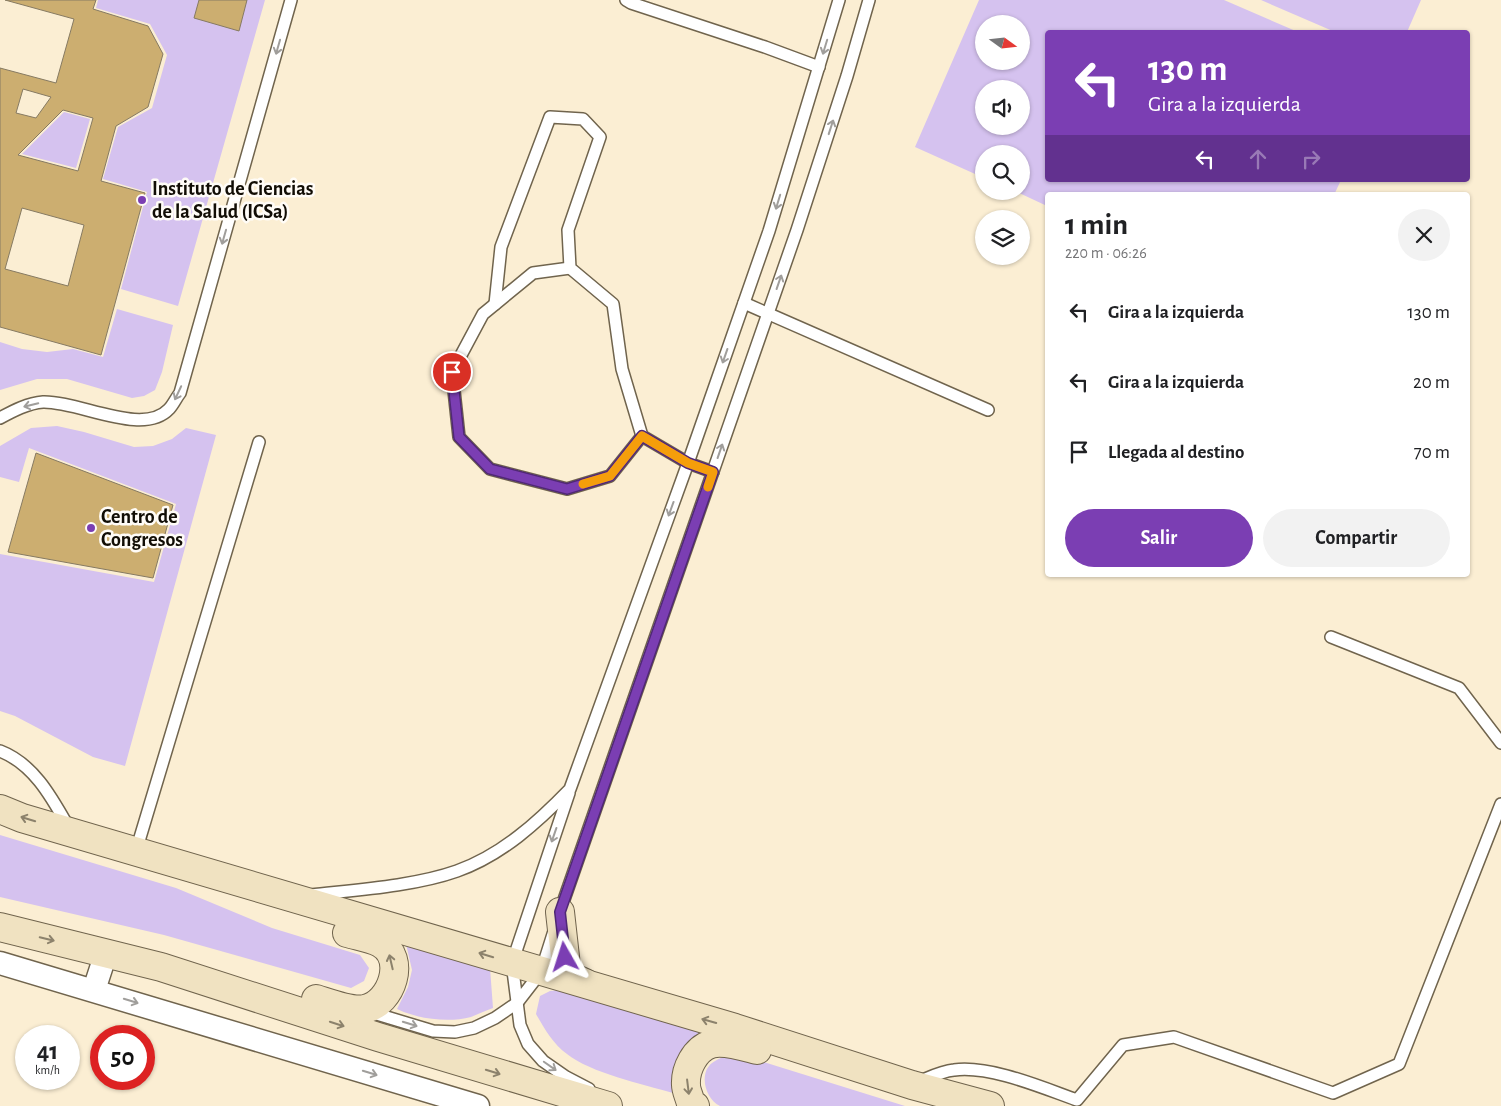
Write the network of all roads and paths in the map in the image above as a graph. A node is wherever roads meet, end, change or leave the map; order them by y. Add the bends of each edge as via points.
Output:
1 (291, 0) edge
2 (626, 0) edge
3 (839, 0) edge
4 (869, 0) edge
5 (819, 67) junction
6 (570, 268) junction
7 (744, 303) junction
8 (495, 304) junction
9 (768, 313) junction
10 (988, 410) dead end
11 (0, 418) edge
12 (642, 436) junction
13 (259, 442) dead end
14 (688, 463) junction
15 (713, 472) junction
16 (1331, 637) dead end
17 (1501, 743) edge
18 (0, 751) edge
19 (570, 789) junction
20 (1501, 804) edge
21 (0, 810) edge
22 (71, 832) junction
23 (136, 851) junction
24 (186, 866) junction
25 (289, 897) junction
26 (560, 912) junction
27 (0, 927) edge
28 (106, 953) junction
29 (0, 963) edge
30 (512, 963) junction
31 (541, 972) junction
32 (591, 986) junction
33 (94, 990) junction
34 (517, 1002) junction
35 (363, 1010) junction
36 (912, 1085) junction
37 (454, 1102) edge
38 (1076, 1103) edge
39 (478, 1106) edge
40 (608, 1106) edge
41 (623, 1106) edge
42 (695, 1106) edge
43 (990, 1106) edge

1 -> 11 lane via 180,393 168,410 152,420 132,421 67,404 42,402 17,408
2 - 5 lane
3 -> 5 lane
9 -> 4 lane via 798,230
5 -> 7 lane
6 - 8 lane via 533,273
6 - 8 lane via 568,230 600,137 583,119 550,117 501,246
6 - 12 lane via 613,304 622,368
7 - 9 lane
7 -> 14 lane
8 - 12 lane via 483,314 452,372 459,437 490,469 567,489 610,476
9 - 10 lane
15 -> 9 lane
12 - 14 lane
13 - 23 lane
14 - 15 lane
14 -> 19 lane
15 - 26 lane
16 - 17 lane via 1458,688
18 - 22 lane via 31,771 53,799
19 - 25 lane via 543,817 510,842 457,872 409,882
19 -> 30 lane
20 - 38 lane via 1399,1064 1333,1094 1174,1037 1123,1045
22 -> 21 main road
22 - 23 main road
23 - 24 main road
24 - 25 main road
35 -> 24 main road via 379,1003 394,978 389,951 381,943 282,914
30 -> 25 main road
26 - 31 lane
26 - 32 main road via 567,974
27 -> 28 main road
28 - 33 street
28 - 35 main road via 176,957 343,1007
28 -> 40 main road via 161,967
29 - 33 street
30 - 31 main road
30 - 34 lane
31 - 32 main road
31 - 34 lane
36 -> 32 main road
33 -> 37 street
35 -> 34 lane via 433,1031 455,1032 474,1028 495,1018
34 -> 41 lane via 520,1026 528,1044 543,1061 566,1077
36 - 38 lane via 937,1074 973,1070 1012,1076
36 -> 42 main road via 829,1069 733,1044 711,1044 695,1055 689,1067 686,1085
36 - 43 main road
37 - 39 street

